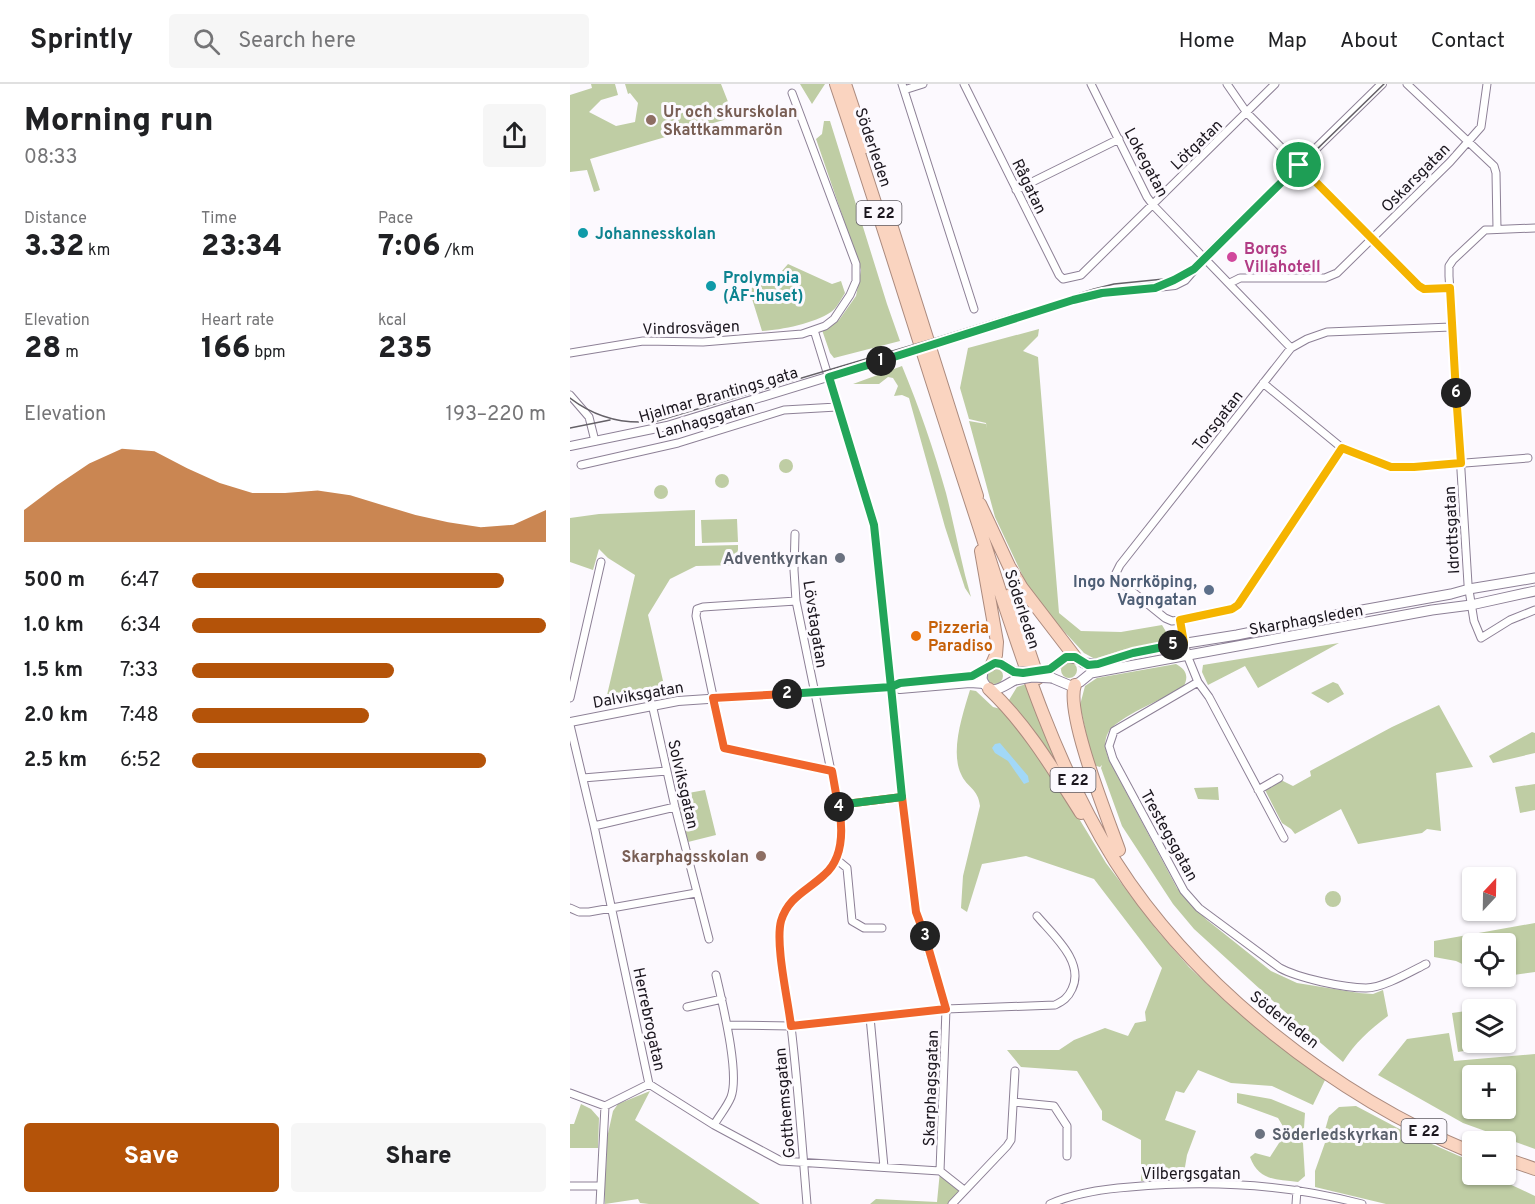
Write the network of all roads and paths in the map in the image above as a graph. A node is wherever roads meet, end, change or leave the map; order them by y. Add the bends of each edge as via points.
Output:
1 (836, 84) edge
2 (845, 84) edge
3 (923, 84) edge
4 (964, 84) edge
5 (1091, 84) edge
6 (1227, 84) edge
7 (1275, 84) edge
8 (1382, 84) edge
9 (1407, 84) edge
10 (1487, 84) edge
11 (903, 87) edge
12 (792, 93) dead end
13 (1247, 112) junction
14 (1119, 139) junction
15 (1468, 142) junction
16 (1299, 165) junction
17 (1017, 190) junction
18 (1153, 205) junction
19 (1535, 228) edge
20 (1497, 229) junction
21 (1372, 239) junction
22 (1203, 258) junction
23 (1083, 273) joint
24 (1230, 283) junction
25 (1450, 288) junction
26 (974, 309) dead end
27 (1451, 327) junction
28 (814, 330) junction
29 (1292, 348) junction
30 (570, 353) edge
31 (829, 377) junction
32 (1263, 383) junction
33 (570, 395) edge
34 (837, 407) junction
35 (595, 441) junction
36 (570, 446) edge
37 (1342, 448) junction
38 (1528, 458) dead end
39 (1461, 463) junction
40 (581, 465) dead end
41 (977, 508) junction
42 (795, 534) dead end
43 (601, 562) dead end
44 (1535, 578) edge
45 (1469, 589) junction
46 (1535, 591) edge
47 (796, 601) junction
48 (1471, 605) junction
49 (1535, 610) edge
50 (1180, 620) junction
51 (1184, 643) junction
52 (1187, 655) junction
53 (1079, 660) junction
54 (988, 668) junction
55 (1055, 673) junction
56 (1010, 676) junction
57 (1079, 682) junction
58 (1198, 682) junction
59 (987, 686) junction
60 (891, 687) junction
61 (814, 692) junction
62 (570, 698) edge
63 (713, 698) junction
64 (652, 705) junction
65 (570, 724) edge
66 (667, 771) junction
67 (832, 771) junction
68 (583, 778) junction
69 (1279, 778) dead end
70 (1258, 790) junction
71 (902, 797) junction
72 (838, 805) junction
73 (675, 807) junction
74 (594, 825) junction
75 (1284, 838) dead end
76 (1117, 855) junction
77 (836, 859) junction
78 (824, 876) joint
79 (696, 893) junction
80 (570, 908) edge
81 (612, 909) junction
82 (1037, 916) dead end
83 (882, 928) dead end
84 (709, 939) dead end
85 (1426, 964) dead end
86 (716, 975) dead end
87 (722, 999) junction
88 (1065, 999) junction
89 (1070, 1006) dead end
90 (687, 1007) dead end
91 (946, 1009) junction
92 (870, 1017) junction
93 (728, 1025) junction
94 (791, 1026) junction
95 (1015, 1071) dead end
96 (649, 1084) junction
97 (570, 1093) edge
98 (1014, 1102) junction
99 (605, 1106) junction
100 (714, 1125) junction
101 (1462, 1140) edge
102 (1462, 1148) edge
103 (1067, 1156) dead end
104 (803, 1162) junction
105 (1516, 1162) edge
106 (884, 1167) junction
107 (1535, 1169) edge
108 (1516, 1170) edge
109 (940, 1171) junction
110 (1535, 1177) edge
111 (570, 1186) edge
112 (600, 1186) junction
113 (964, 1190) junction
114 (1297, 1190) junction
115 (1334, 1200) edge
116 (600, 1204) edge
117 (807, 1204) edge
118 (952, 1204) edge
119 (1050, 1204) edge
120 (1296, 1204) edge
121 (1362, 1204) edge

1 - 41 highway, Söderleden / E 22
2 - 41 highway, Söderleden / E 22 via 944,387
3 - 11 street
4 - 17 street, Rågatan
5 - 14 street, Lokegatan
6 - 13 street
7 - 13 street, Lötgatan
8 - 16 street
9 - 15 street
10 - 15 street, Oskarsgatan via 1481,127
11 - 26 street
12 - 28 street via 858,272 850,295 834,319
13 - 16 street
13 - 18 street, Lötgatan
14 - 17 street
14 - 18 street, Lokegatan
15 - 20 street via 1495,169
15 - 21 street, Oskarsgatan
16 - 21 street
16 - 22 street
17 - 23 street, Rågatan via 1059,275 1063,279
18 - 22 street, Lokegatan
18 - 23 street, Lötgatan
19 - 20 street
20 - 25 street, Idrottsgatan via 1485,230 1450,263
21 - 24 street, Oskarsgatan via 1337,273 1325,278 1240,278
21 - 25 street via 1424,289
22 - 24 street, Lokegatan
22 - 31 street, Hjalmar Brantings gata, bridge via 1194,269 1155,288 1073,300
24 - 29 street, Lokegatan
25 - 27 street, Idrottsgatan
27 - 29 street, Torsgatan via 1327,332
27 - 39 street, Idrottsgatan
28 - 30 street, Vindrosvägen via 792,336 643,341
28 - 31 street, Skarphagsgatan
29 - 32 street, Torsgatan
31 - 34 street, Skarphagsgatan
31 - 35 street, Hjalmar Brantings gata via 667,426
32 - 37 street
32 - 50 street, Torsgatan via 1116,573 1118,580 1165,618
33 - 35 street via 589,417
34 - 40 street, Lanhagsgatan via 784,410 685,441
34 - 60 street, Skarphagsgatan via 874,525
35 - 36 street, Hjalmar Brantings gata
37 - 39 street via 1391,467
37 - 50 street via 1238,605
38 - 39 street
39 - 45 street, Idrottsgatan
41 - 53 highway via 1022,588
41 - 54 highway via 997,642
41 - 76 highway, Söderleden / E 22 via 1037,697 1088,812
42 - 47 street, Lövstagatan
43 - 62 street
44 - 45 main road, Skarphagsleden
45 - 48 street, Idrottsgatan
45 - 51 main road, Skarphagsleden
46 - 48 main road, Skarphagsleden
47 - 61 street, Lövstagatan
47 - 63 street via 697,609
48 - 49 street, Idrottsgatan via 1481,638
48 - 52 main road, Skarphagsleden
50 - 51 street
51 - 52 street
51 - 53 main road, Skarphagsleden via 1098,664
52 - 57 main road, Skarphagsleden via 1091,673
52 - 58 street
53 - 55 main road via 1066,657
53 - 57 main road via 1085,669
54 - 56 main road via 1001,664
54 - 59 main road via 982,679
54 - 60 street, Dalviksgatan via 972,676
55 - 56 main road, bridge
55 - 57 main road via 1066,685
56 - 59 main road via 1000,689
57 - 76 highway via 1073,700
58 - 70 street
58 - 85 street, Trestegsgatan via 1121,725 1114,731 1109,746 1185,891 1199,908 1294,976 1367,988
59 - 60 street, Dalviksgatan via 970,683
59 - 76 highway via 1031,735 1097,837
60 - 61 street, Dalviksgatan
60 - 71 street, Skarphagsgatan
61 - 63 street, Dalviksgatan
61 - 67 street, Lövstagatan
63 - 64 street, Dalviksgatan
63 - 67 street via 724,748
64 - 65 street, Dalviksgatan
64 - 66 street, Solviksgatan
65 - 68 street, Herrebrogatan
66 - 68 street
66 - 73 street, Solviksgatan
67 - 72 street, Lövstagatan
68 - 74 street, Herrebrogatan
69 - 70 street
70 - 75 street
71 - 72 street
71 - 91 street, Skarphagsgatan via 916,912
72 - 77 street, Lövstagatan via 841,837
73 - 74 street
73 - 79 street, Solviksgatan
74 - 81 street, Herrebrogatan
76 - 101 highway, Söderleden / E 22 via 1176,929 1246,1000 1355,1082
76 - 102 highway, Söderleden / E 22 via 1161,924 1245,1010 1350,1088
77 - 78 street, Lövstagatan
77 - 83 street via 847,868 852,921 864,928
78 - 94 street, Gotthemsgatan via 793,899 781,921 779,941
79 - 81 street
79 - 84 street, Solviksgatan
80 - 81 street via 579,912
81 - 96 street, Herrebrogatan
82 - 88 street via 1073,963 1075,980
86 - 87 street
87 - 90 street
87 - 93 street
88 - 89 street
88 - 91 street via 1054,1005
91 - 92 street
91 - 109 street, Skarphagsgatan
92 - 94 street
92 - 106 street
93 - 94 street
93 - 100 street via 734,1086
94 - 104 street, Gotthemsgatan
95 - 98 street
96 - 99 street
96 - 100 street, Herrebrogatan
97 - 99 street
98 - 103 street via 1054,1106 1067,1126
98 - 113 street via 1011,1140
99 - 112 street
100 - 104 street, Herrebrogatan via 781,1161
104 - 106 street, Herrebrogatan
104 - 117 street, Gotthemsgatan
105 - 107 highway
106 - 109 street, Herrebrogatan
108 - 110 highway
109 - 113 street, Skarphagsgatan
111 - 112 street
112 - 116 street
113 - 118 street
114 - 115 street, Vilbergsgatan
114 - 119 street, Vilbergsgatan via 1153,1184 1102,1189
114 - 120 street
115 - 121 street, Vilbergsgatan

